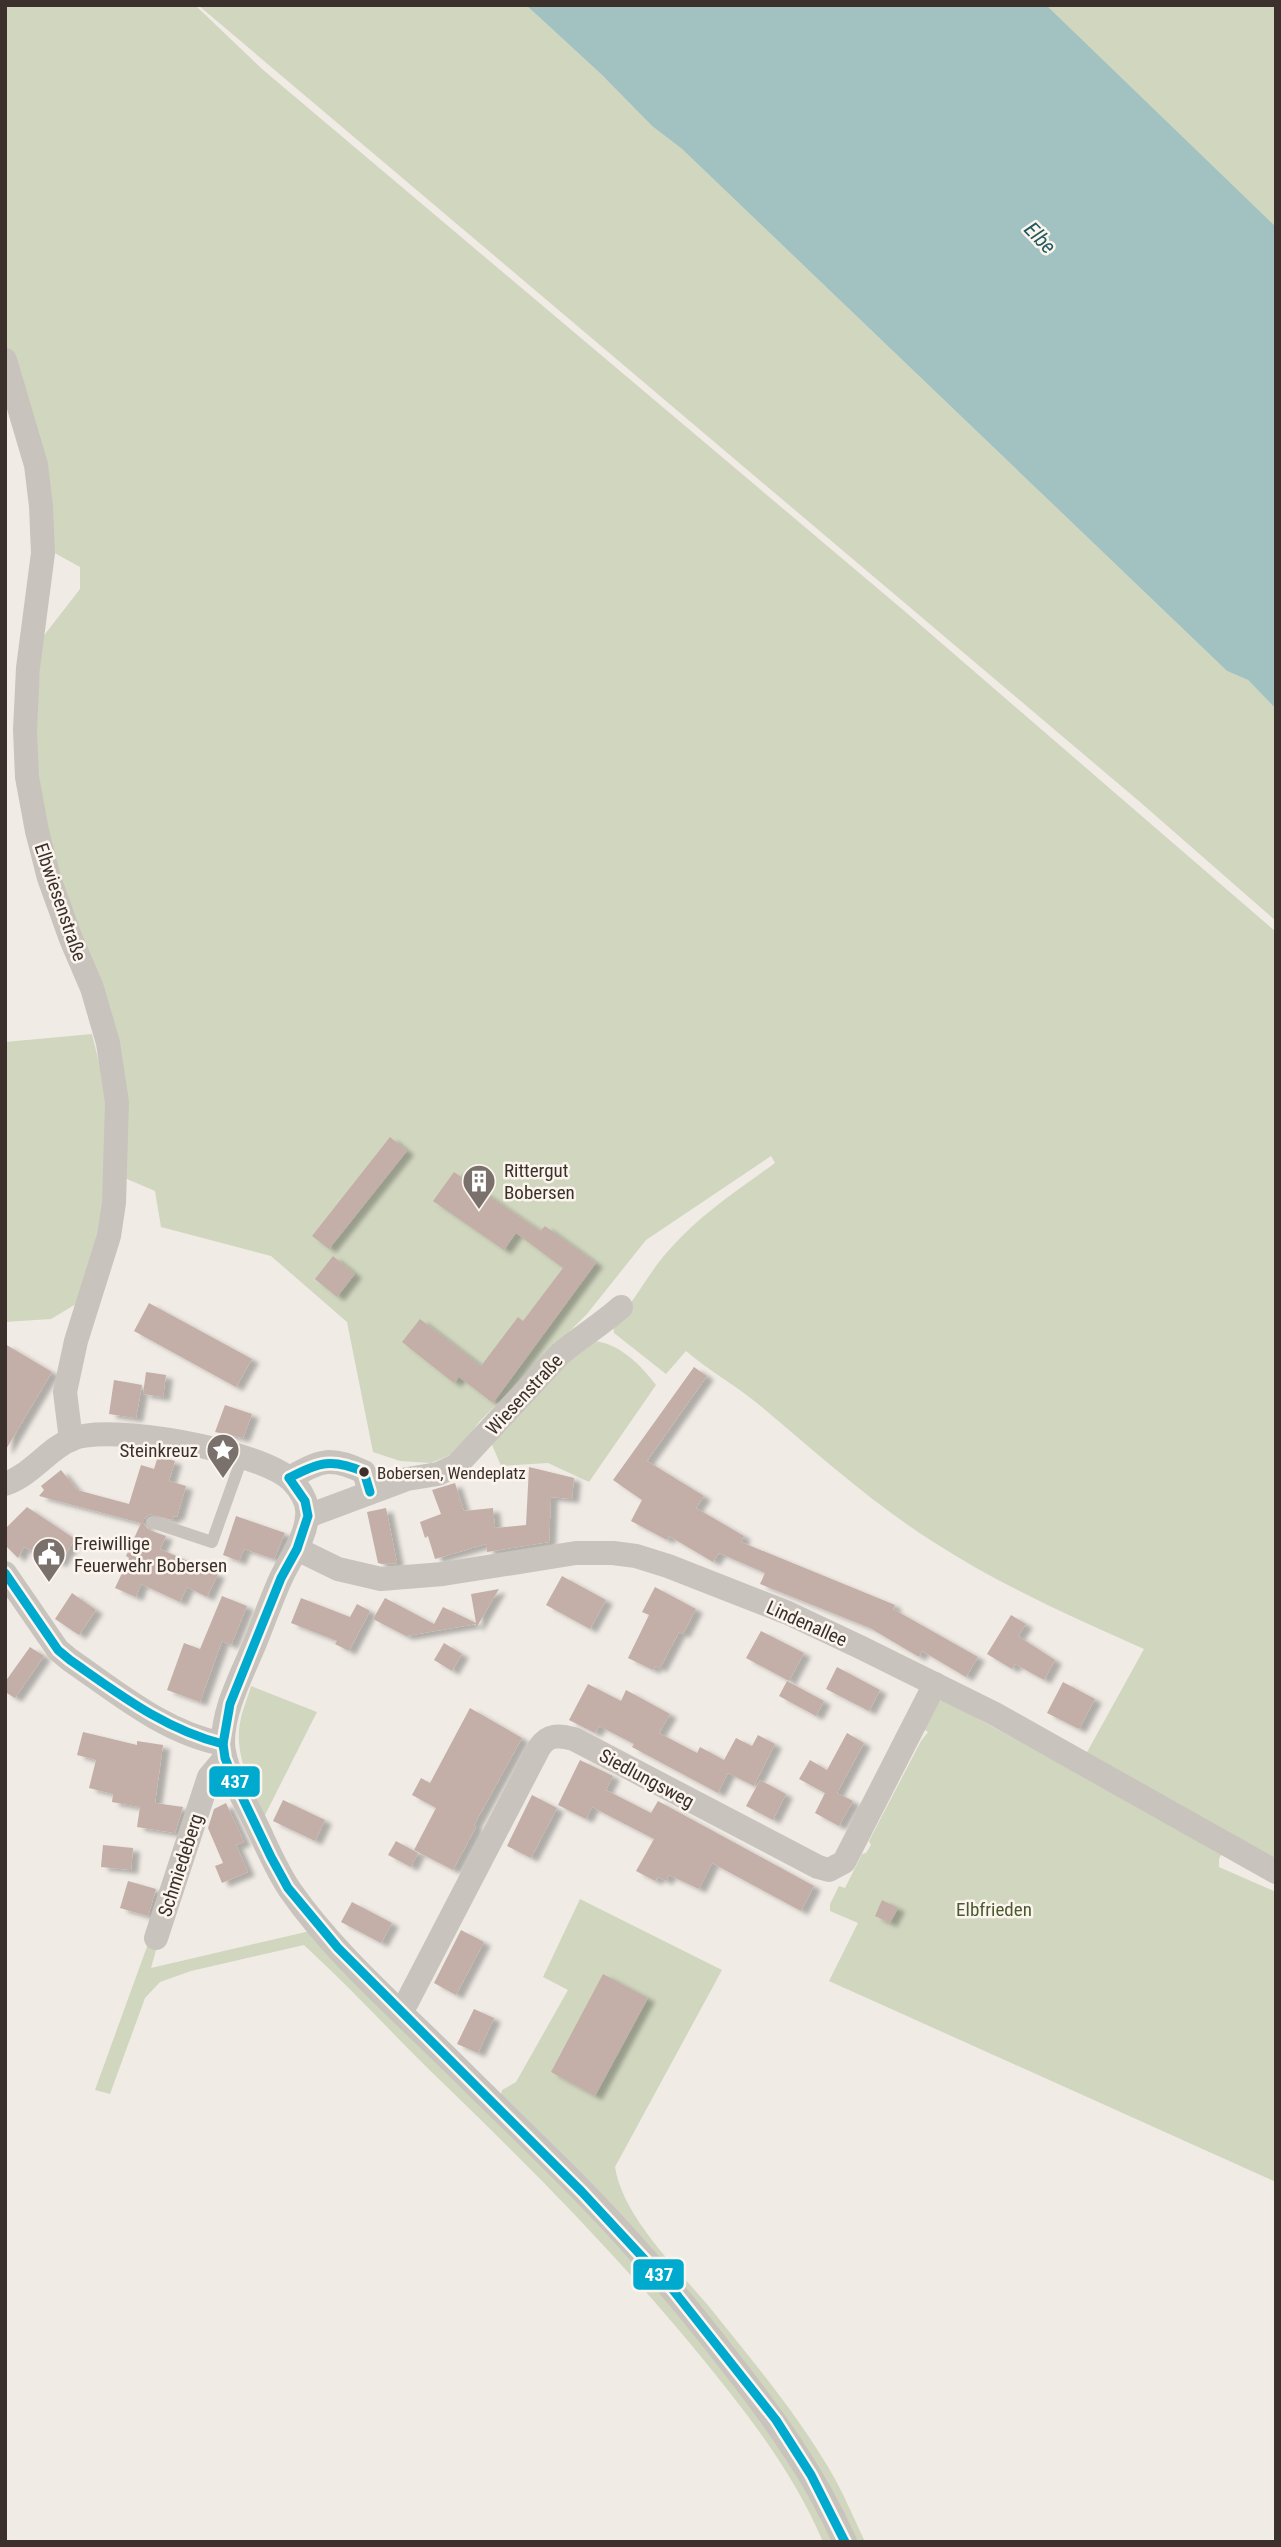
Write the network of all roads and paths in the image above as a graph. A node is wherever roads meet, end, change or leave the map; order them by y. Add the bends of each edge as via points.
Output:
1 (5, 360) edge
2 (621, 1307) dead end
3 (71, 1440) junction
4 (242, 1458) junction
5 (289, 1478) junction
6 (5, 1484) edge
7 (370, 1492) junction
8 (306, 1508) junction
9 (152, 1522) dead end
10 (297, 1549) junction
11 (5, 1573) edge
12 (935, 1684) junction
13 (224, 1751) junction
14 (1276, 1872) edge
15 (156, 1938) dead end
16 (399, 2009) junction
17 (845, 2542) edge

1 - 3 street, Elbwiesenstraße via 36,465 41,506 43,553 28,668 27,777 49,878 108,1043 117,1102 109,1236 65,1392
2 - 7 street, Wiesenstraße via 560,1354 457,1465
3 - 4 street via 92,1434 167,1440
3 - 6 street
4 - 5 street
4 - 9 lane via 212,1542
5 - 7 street via 326,1461 344,1463 364,1472
5 - 8 street
7 - 8 street, Wiesenstraße
8 - 10 street
10 - 12 street, Lindenallee via 338,1569 381,1579 576,1553 636,1556 788,1614
10 - 13 street via 230,1704
11 - 13 street via 58,1650 70,1660 158,1720
12 - 14 street, Lindenallee
12 - 16 street, Siedlungsweg via 844,1862 829,1870 573,1739 557,1735 546,1739 407,2002
13 - 15 street, Schmiedeberg via 209,1777
13 - 16 street via 288,1888 338,1948
16 - 17 street via 673,2290 776,2420

